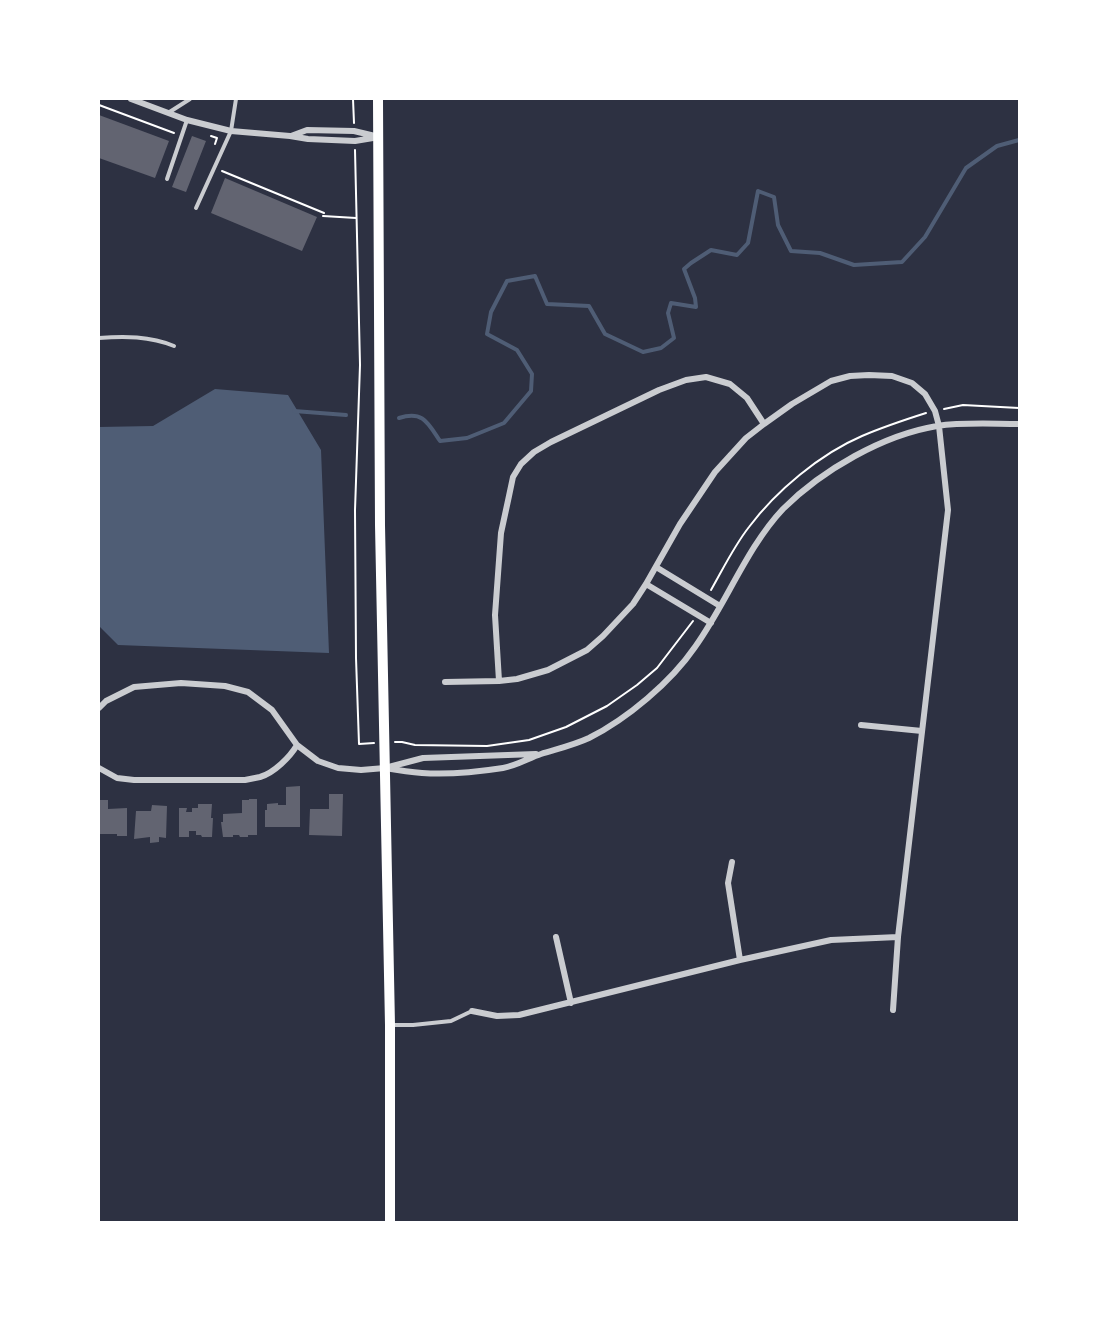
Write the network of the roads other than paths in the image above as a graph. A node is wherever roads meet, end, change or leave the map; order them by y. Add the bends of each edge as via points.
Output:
1 (131, 99) edge
2 (190, 99) edge
3 (236, 99) edge
4 (378, 99) edge
5 (168, 113) junction
6 (187, 120) junction
7 (231, 131) junction
8 (290, 136) junction
9 (379, 136) junction
10 (167, 179) dead end
11 (196, 208) dead end
12 (99, 338) edge
13 (174, 346) dead end
14 (764, 424) junction
15 (1019, 424) edge
16 (939, 426) junction
17 (656, 567) junction
18 (646, 584) junction
19 (720, 606) junction
20 (711, 623) junction
21 (445, 681) dead end
22 (499, 681) junction
23 (99, 708) edge
24 (861, 725) dead end
25 (922, 730) junction
26 (297, 745) junction
27 (542, 754) junction
28 (99, 768) edge
29 (386, 768) junction
30 (732, 862) dead end
31 (556, 937) dead end
32 (898, 937) junction
33 (740, 960) junction
34 (571, 1003) junction
35 (893, 1010) dead end
36 (472, 1011) joint
37 (390, 1025) junction
38 (390, 1222) edge

1 - 5 street
2 - 5 lane
3 - 7 lane
4 - 9 main road
5 - 6 street
6 - 7 street
6 - 10 lane
7 - 8 street
7 - 11 lane
8 - 9 street via 355,141
8 - 9 street via 307,130
9 - 29 main road via 380,525
12 - 13 lane via 136,337
14 - 16 street via 831,381 869,375 892,376 912,383 925,394
14 - 17 street via 716,472
14 - 22 street via 747,398 730,384 706,377 686,380 551,442 521,464 513,477 501,533 495,615
15 - 16 street
16 - 19 street via 915,430 849,459 806,489 760,539
16 - 25 street via 948,510
17 - 18 street
17 - 19 street
18 - 20 street
18 - 22 street via 619,621 587,650 548,670
19 - 20 street
20 - 27 street via 672,676 633,710 590,737
21 - 22 street
23 - 26 street via 134,687 181,683 225,686 248,692 272,710
24 - 25 street
25 - 32 street
26 - 28 street via 274,769 262,777 245,780 134,780 117,778
26 - 29 street via 318,761 338,768
27 - 29 street via 423,758
27 - 29 street via 506,768 465,772 424,773
29 - 37 main road
30 - 33 street via 729,883
31 - 34 street
32 - 33 street via 831,940
32 - 35 street
33 - 34 street
34 - 36 street via 508,1016
36 - 37 lane via 451,1021
37 - 38 main road

